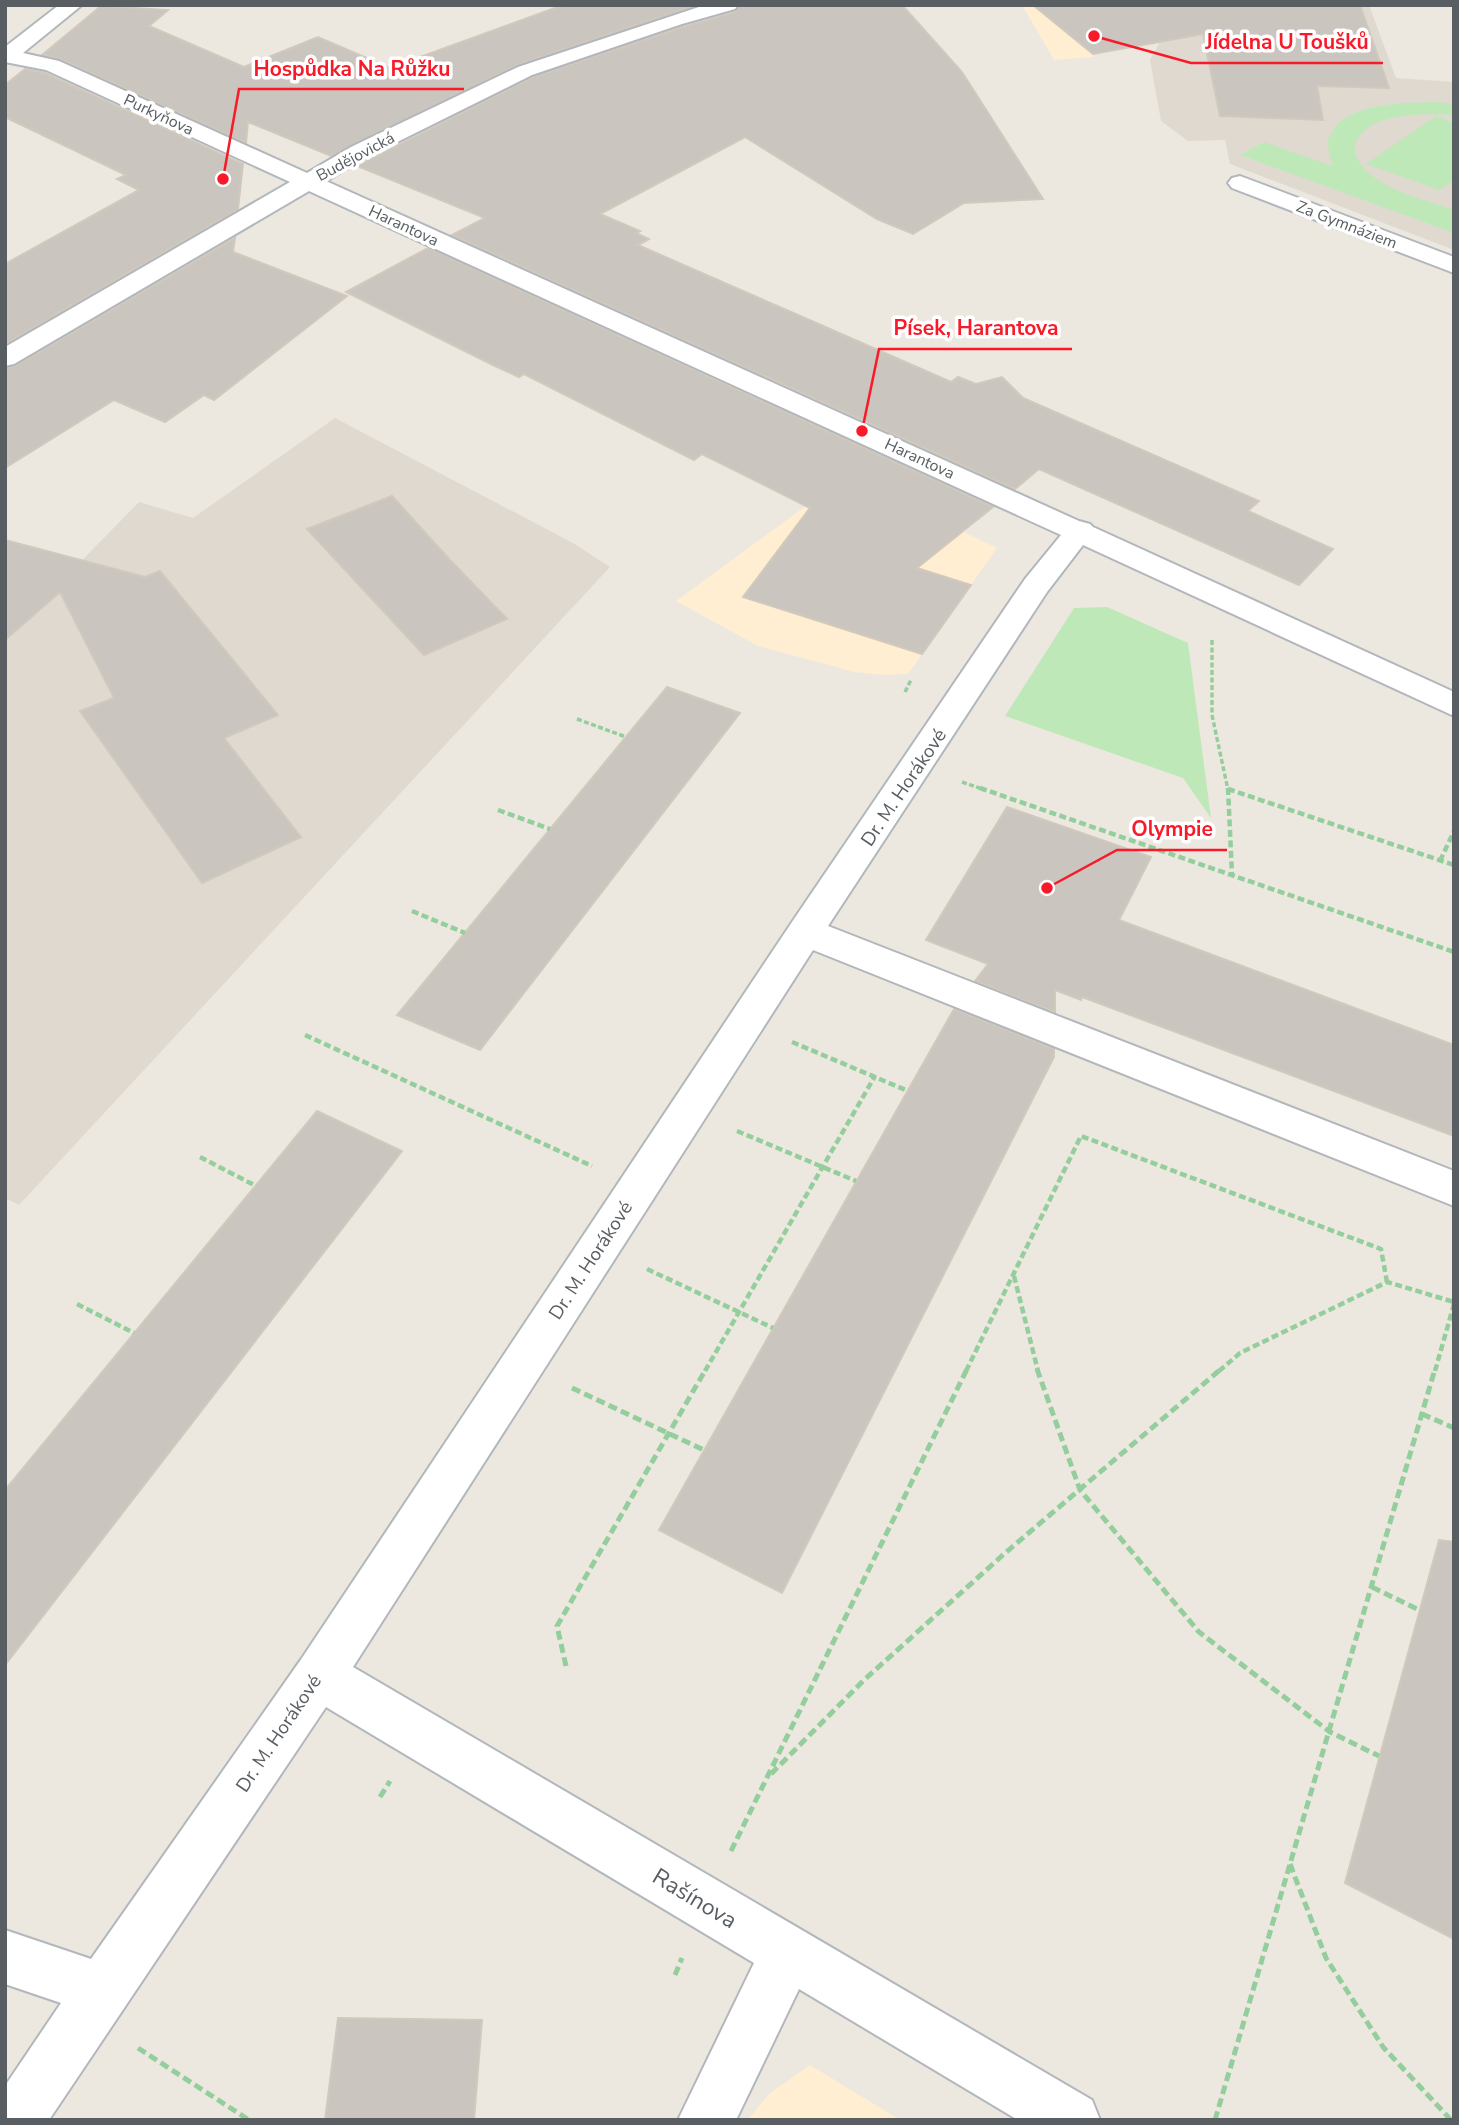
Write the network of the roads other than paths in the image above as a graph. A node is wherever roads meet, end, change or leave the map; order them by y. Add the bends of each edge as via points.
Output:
1 (72, 5) edge
2 (728, 5) edge
3 (6, 56) edge
4 (308, 181) junction
5 (1240, 183) dead end
6 (1454, 266) edge
7 (5, 358) edge
8 (1080, 530) junction
9 (1454, 705) edge
10 (805, 932) junction
11 (1454, 1189) edge
12 (318, 1675) junction
13 (788, 1953) junction
14 (5, 1957) edge
15 (102, 1990) junction
16 (16, 2120) edge
17 (706, 2120) edge
18 (1072, 2120) edge

1 - 3 street
2 - 4 street, Budějovická via 525,71
3 - 4 street, Purkyňova via 52,65
4 - 7 street, Budějovická
4 - 8 street, Harantova
5 - 6 street, Za Gymnáziem
8 - 9 street, Harantova
8 - 10 street, Dr. M. Horákové via 1037,586
10 - 11 street
10 - 12 street, Dr. M. Horákové
12 - 13 street, Rašínova
12 - 15 street, Dr. M. Horákové
13 - 17 street
13 - 18 street, Rašínova
14 - 15 street
15 - 16 street, Dr. M. Horákové

